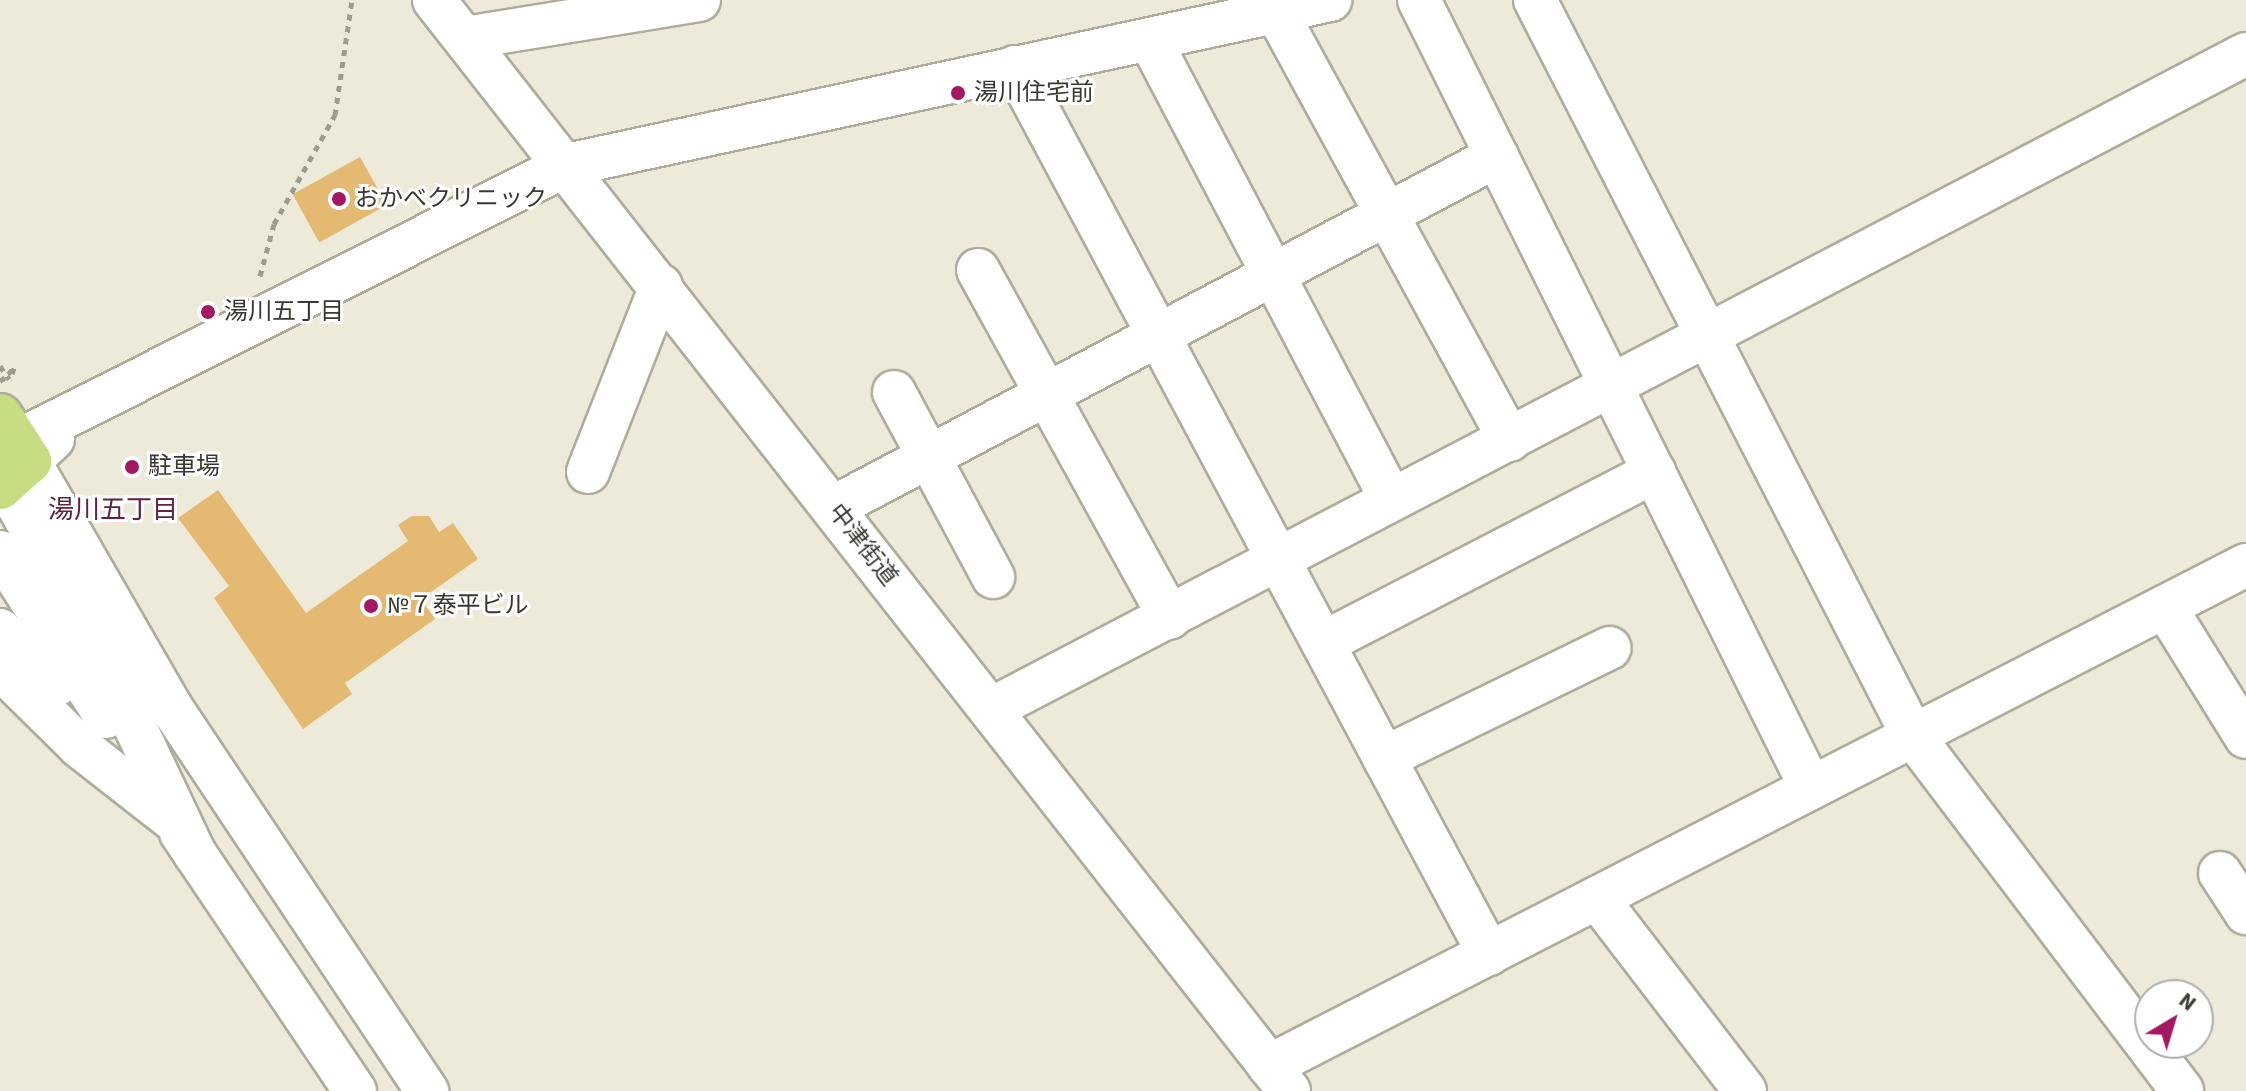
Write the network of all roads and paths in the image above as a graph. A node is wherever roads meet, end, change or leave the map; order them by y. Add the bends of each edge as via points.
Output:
1 (352, 0) edge
2 (434, 0) edge
3 (699, 0) edge
4 (1330, 0) edge
5 (1419, 0) edge
6 (1535, 0) edge
7 (1278, 15) junction
8 (465, 38) junction
9 (1150, 40) junction
10 (2246, 54) edge
11 (1015, 67) junction
12 (1497, 156) junction
13 (567, 165) junction
14 (1389, 213) junction
15 (978, 270) dead end
16 (1273, 274) junction
17 (661, 286) junction
18 (244, 332) junction
19 (1158, 335) junction
20 (1704, 339) junction
21 (0, 366) edge
22 (0, 381) edge
23 (1613, 390) junction
24 (894, 392) dead end
25 (1047, 393) junction
26 (1510, 440) junction
27 (9, 444) edge
28 (933, 454) junction
29 (588, 472) dead end
30 (1654, 472) junction
31 (1391, 499) junction
32 (834, 507) junction
33 (0, 552) edge
34 (1280, 563) junction
35 (2246, 565) edge
36 (993, 577) dead end
37 (2165, 607) junction
38 (1170, 618) junction
39 (0, 630) edge
40 (1323, 643) junction
41 (1610, 648) dead end
42 (0, 668) edge
43 (991, 709) junction
44 (1913, 736) junction
45 (2246, 737) edge
46 (1384, 758) junction
47 (137, 764) junction
48 (1811, 788) junction
49 (172, 819) junction
50 (195, 854) junction
51 (2220, 873) dead end
52 (1597, 898) junction
53 (2246, 913) edge
54 (1489, 954) junction
55 (1279, 1078) edge
56 (342, 1087) edge
57 (427, 1091) edge
58 (1745, 1091) edge
59 (2182, 1091) edge

1 - 18 path via 335,115 274,224
2 - 8 street, 中津街道
3 - 8 street
4 - 7 street
5 - 12 street
6 - 20 street
7 - 9 street
7 - 14 street
8 - 13 street, 中津街道
9 - 11 street
9 - 16 street
10 - 20 street
11 - 13 street
11 - 19 street
12 - 14 street
12 - 23 street
13 - 17 street, 中津街道
13 - 18 street
14 - 16 street
14 - 26 street
15 - 25 street
16 - 19 street
16 - 31 street
17 - 29 street
17 - 32 street, 中津街道
18 - 27 street
19 - 25 street
19 - 34 street
20 - 23 street
20 - 44 street
21 - 27 path via 10,379 14,368
22 - 27 path, bridge
23 - 26 street
23 - 30 street
24 - 28 street
25 - 28 street
25 - 38 street
26 - 31 street
27 - 50 street
27 - 57 street via 171,707
28 - 32 street
28 - 36 street
30 - 40 street
30 - 48 street
31 - 34 street
32 - 43 street, 中津街道
33 - 47 street
34 - 38 street
34 - 40 street
35 - 37 street
37 - 44 street
37 - 45 street
38 - 43 street
39 - 47 street
40 - 46 street
41 - 46 street
42 - 49 street via 80,747
43 - 55 street, 中津街道
44 - 48 street
44 - 59 street
46 - 54 street
47 - 49 street
48 - 52 street
49 - 50 street
50 - 56 street
51 - 53 street
52 - 54 street
52 - 58 street
54 - 55 street

